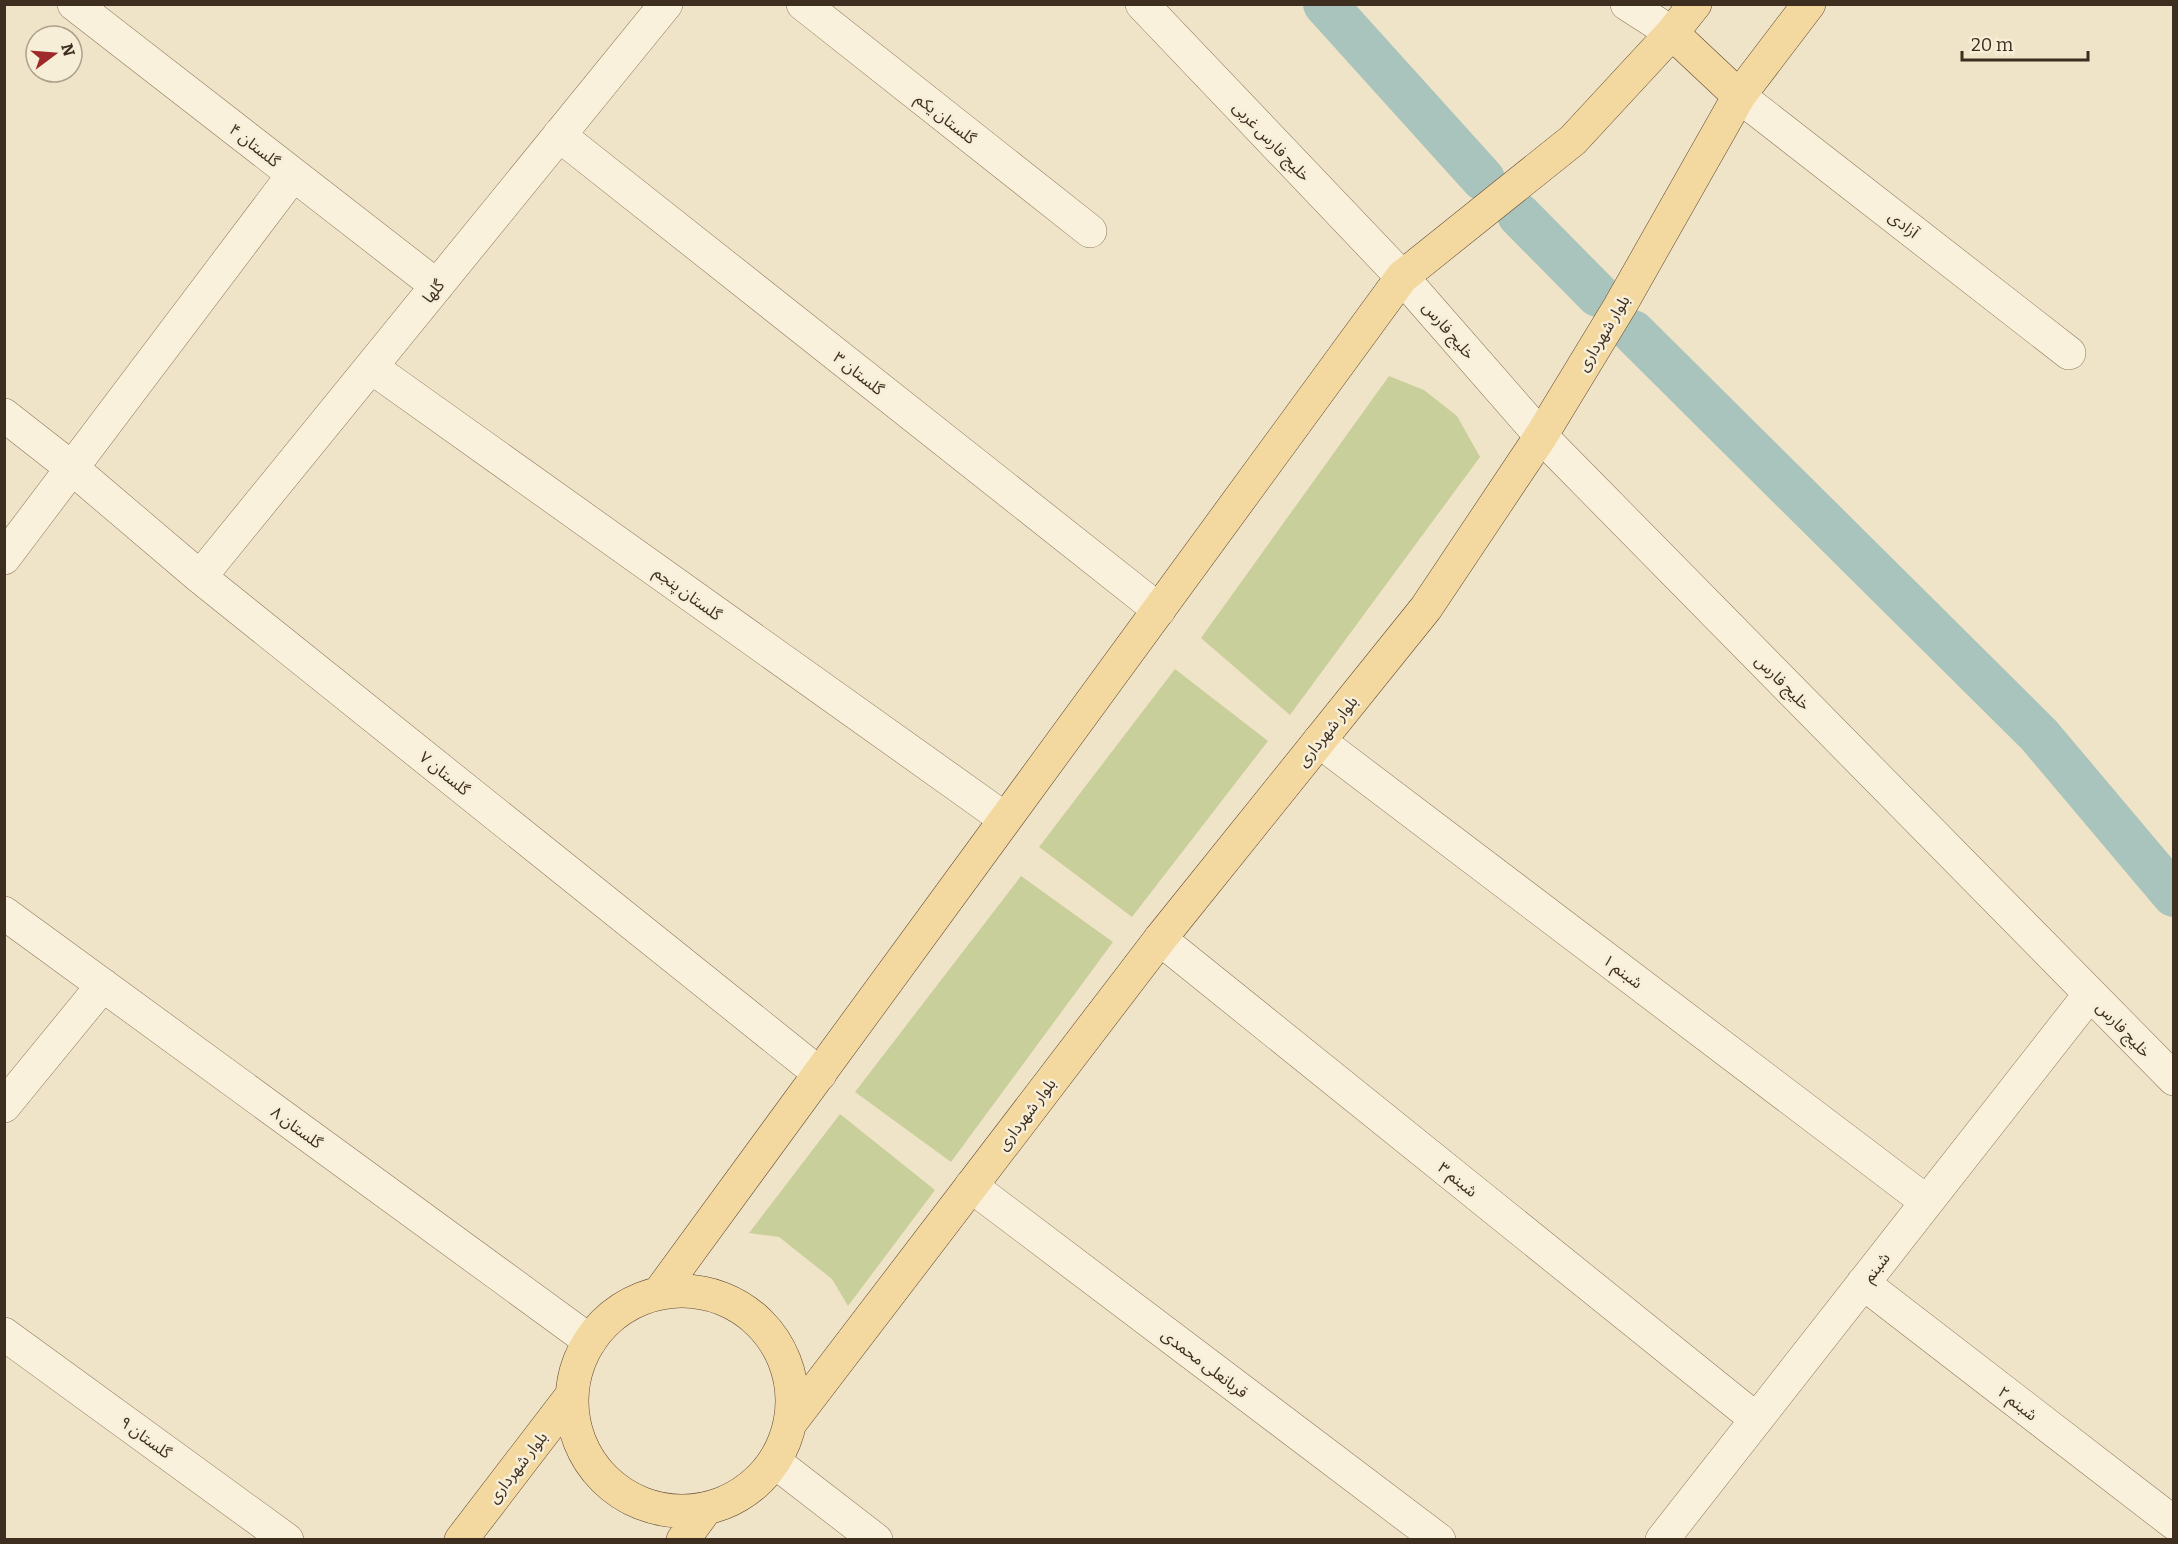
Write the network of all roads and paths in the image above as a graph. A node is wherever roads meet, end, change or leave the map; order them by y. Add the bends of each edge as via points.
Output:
1 (74, 4) edge
2 (666, 4) edge
3 (803, 4) edge
4 (1142, 4) edge
5 (1627, 4) edge
6 (1695, 4) edge
7 (1809, 4) edge
8 (1672, 33) junction
9 (1740, 96) junction
10 (559, 135) junction
11 (293, 175) junction
12 (1090, 231) dead end
13 (1402, 277) junction
14 (437, 286) junction
15 (2069, 353) dead end
16 (371, 367) junction
17 (4, 415) edge
18 (1541, 436) junction
19 (73, 469) junction
20 (4, 558) edge
21 (200, 577) junction
22 (1159, 610) junction
23 (1319, 741) junction
24 (1005, 819) junction
25 (4, 913) edge
26 (1160, 939) junction
27 (103, 985) junction
28 (2090, 994) junction
29 (820, 1074) junction
30 (2174, 1079) edge
31 (4, 1106) edge
32 (971, 1186) junction
33 (1927, 1202) junction
34 (1863, 1283) junction
35 (659, 1293) junction
36 (4, 1334) edge
37 (590, 1341) junction
38 (572, 1395) junction
39 (1756, 1419) junction
40 (790, 1422) junction
41 (775, 1462) junction
42 (705, 1510) junction
43 (2174, 1523) edge
44 (287, 1539) edge
45 (462, 1539) edge
46 (683, 1539) edge
47 (876, 1539) edge
48 (1439, 1539) edge
49 (1662, 1539) edge

1 - 11 street, گلستان ۴
2 - 10 street, گلها
3 - 12 street, گلستان یکم
4 - 13 street, خلیج فارس غربی
5 - 8 street
6 - 8 main road
7 - 9 main road, بلوار شهرداری
8 - 9 main road
8 - 13 main road via 1573,140
9 - 15 street, آزادی
9 - 18 main road, بلوار شهرداری
10 - 14 street, گلها
10 - 22 street, گلستان ۳
11 - 14 street, گلستان ۴
11 - 19 street
13 - 18 street, خلیج فارس
13 - 22 main road
14 - 16 street, گلها
16 - 21 street, گلها
16 - 24 street, گلستان پنجم
17 - 19 street, گلستان ۷
18 - 23 main road, بلوار شهرداری via 1426,608
18 - 28 street, خلیج فارس
19 - 20 street
19 - 21 street, گلستان ۷
21 - 29 street, گلستان ۷
22 - 24 main road
23 - 26 main road, بلوار شهرداری
23 - 33 street, شبنم ۱
24 - 29 main road
25 - 27 street, گلستان ۸
26 - 32 main road, بلوار شهرداری
26 - 39 street, شبنم ۳
27 - 31 street
27 - 37 street, گلستان ۸
28 - 30 street, خلیج فارس
28 - 33 street, شبنم
29 - 35 main road
32 - 40 main road, بلوار شهرداری
32 - 48 street, قربانعلی محمدی
33 - 34 street, شبنم
34 - 39 street, شبنم
34 - 43 street, شبنم ۲
35 - 37 main road via 609,1318
35 - 40 main road via 695,1291 730,1302 759,1322 781,1352 791,1386
36 - 44 street, گلستان ۹
37 - 38 main road via 578,1367
38 - 42 main road via 574,1424 587,1456 608,1483 637,1502 671,1511
38 - 45 main road, بلوار شهرداری
39 - 49 street, شبنم
40 - 41 main road
41 - 42 main road via 740,1495
41 - 47 street
42 - 46 main road

